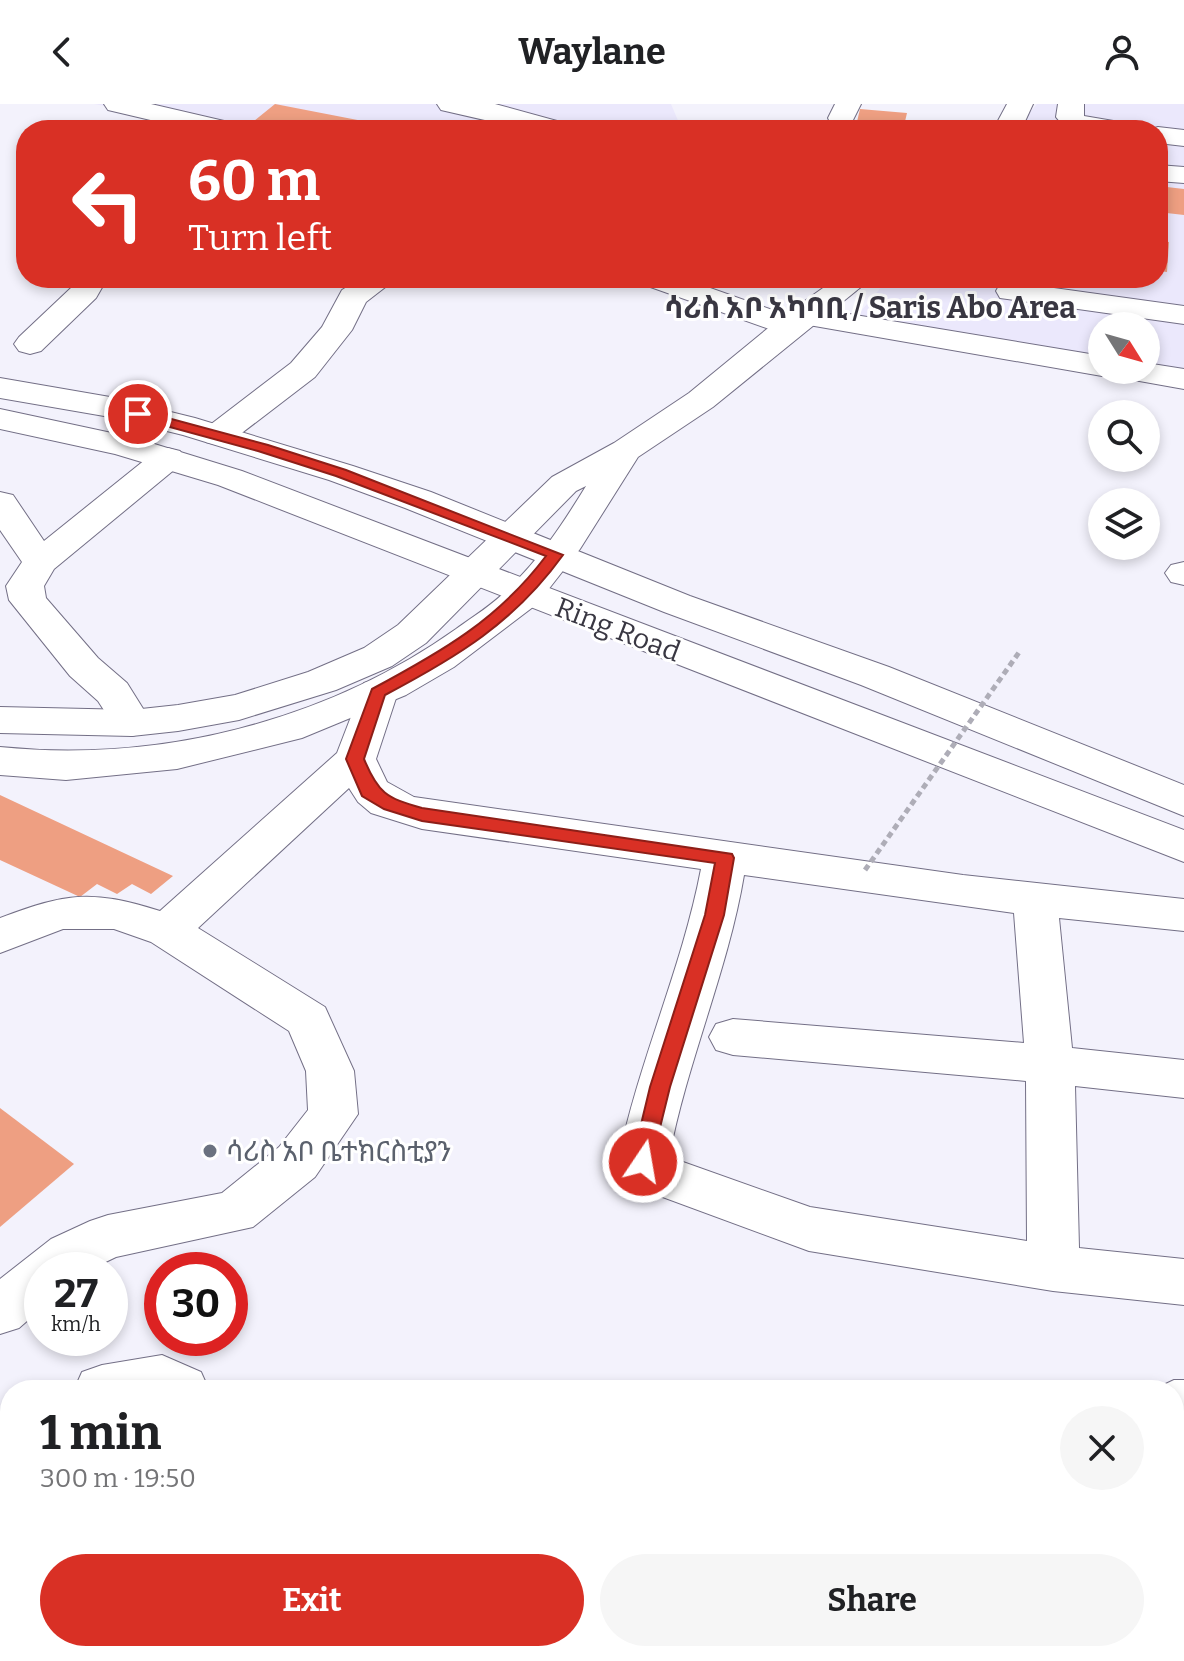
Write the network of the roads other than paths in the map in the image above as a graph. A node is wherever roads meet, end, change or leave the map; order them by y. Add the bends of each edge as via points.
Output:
1 (117, 104) edge
2 (450, 104) edge
3 (185, 120) edge
4 (522, 120) edge
5 (87, 288) edge
6 (367, 288) edge
7 (686, 288) edge
8 (844, 288) edge
9 (1012, 288) edge
10 (1034, 288) edge
11 (1184, 315) edge
12 (798, 322) junction
13 (30, 344) dead end
14 (1007, 351) junction
15 (1088, 364) edge
16 (1160, 375) edge
17 (1184, 379) edge
18 (0, 388) edge
19 (3, 425) edge
20 (218, 435) junction
21 (626, 450) junction
22 (168, 458) junction
23 (0, 503) edge
24 (506, 538) junction
25 (555, 555) junction
26 (40, 562) junction
27 (475, 573) junction
28 (526, 593) junction
29 (378, 692) junction
30 (0, 720) edge
31 (132, 723) junction
32 (355, 759) junction
33 (0, 761) edge
34 (1184, 801) edge
35 (1184, 847) edge
36 (725, 858) junction
37 (1035, 898) junction
38 (1184, 915) edge
39 (167, 930) junction
40 (0, 936) edge
41 (733, 1037) dead end
42 (1050, 1064) junction
43 (1184, 1079) edge
44 (76, 1252) edge
45 (1053, 1268) junction
46 (1184, 1282) edge
47 (24, 1291) edge
48 (0, 1311) edge

1 - 3 main road
2 - 4 main road
5 - 13 main road
6 - 20 main road via 353,297 336,330 303,370
7 - 12 main road
8 - 12 main road
9 - 14 main road
10 - 11 main road
12 - 14 main road
12 - 21 main road via 701,400
14 - 15 main road
16 - 17 main road
18 - 20 main road, Ring Road via 110,407
19 - 22 main road, Ring Road
20 - 24 main road, Ring Road via 418,500
21 - 24 main road via 564,484
21 - 25 main road
22 - 26 main road
22 - 27 main road, Ring Road
23 - 26 main road
24 - 25 main road, Ring Road
24 - 27 main road
25 - 28 main road
25 - 34 main road, Ring Road
26 - 31 main road via 25,586 28,600 84,667 113,692
27 - 28 main road, Ring Road
27 - 31 main road via 412,634 378,657 239,707
28 - 29 main road via 453,652
28 - 35 main road, Ring Road
29 - 32 main road
29 - 33 main road via 309,720 200,750 64,767
30 - 31 main road
32 - 36 main road via 369,791 391,805 422,814
32 - 39 main road
36 - 37 main road
36 - 45 main road via 702,960 652,1116 643,1162 648,1170 809,1229
37 - 38 main road
37 - 42 main road
39 - 40 main road via 115,913 59,913
39 - 44 main road via 308,1020 330,1071 333,1114 297,1162 235,1212 108,1237
41 - 42 main road
42 - 43 main road
42 - 45 main road
45 - 46 main road
47 - 48 main road

